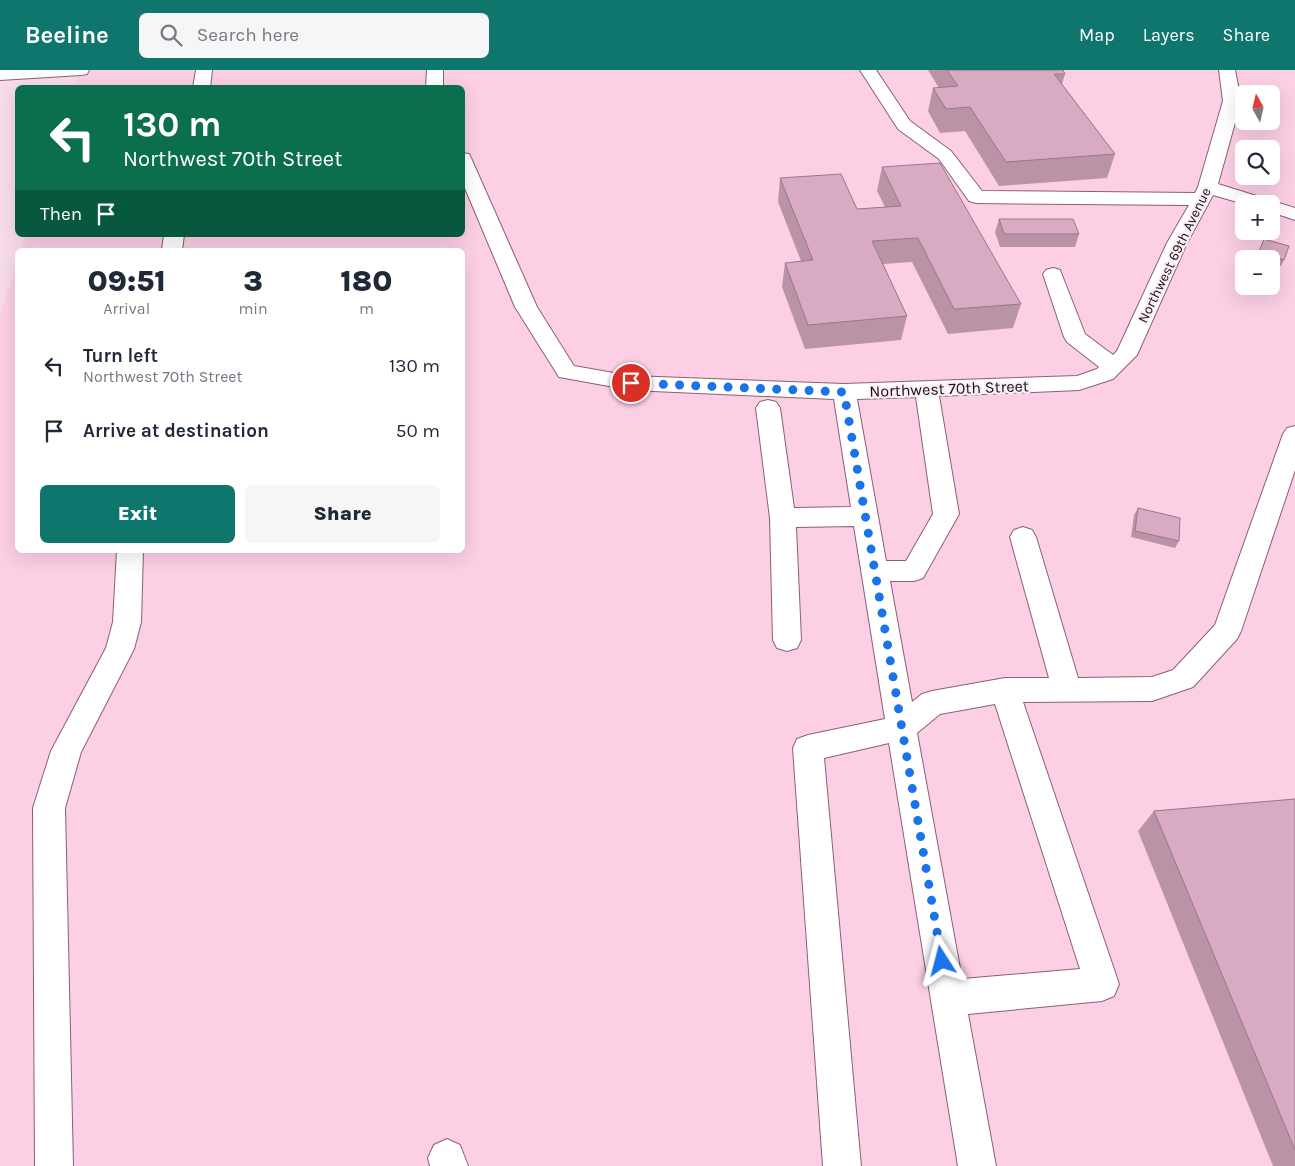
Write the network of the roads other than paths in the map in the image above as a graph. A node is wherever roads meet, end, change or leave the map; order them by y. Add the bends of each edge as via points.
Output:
1 (81, 70) edge
2 (204, 70) edge
3 (435, 70) edge
4 (868, 70) edge
5 (1227, 70) edge
6 (0, 75) edge
7 (202, 85) edge
8 (434, 85) edge
9 (465, 165) edge
10 (1204, 193) junction
11 (1235, 199) edge
12 (1280, 209) edge
13 (1295, 214) edge
14 (1053, 274) dead end
15 (1114, 366) junction
16 (1079, 383) joint
17 (926, 389) junction
18 (844, 392) junction
19 (768, 408) dead end
20 (1295, 434) edge
21 (866, 516) junction
22 (783, 518) junction
23 (1023, 538) dead end
24 (130, 553) edge
25 (875, 571) junction
26 (787, 640) dead end
27 (1005, 690) junction
28 (1067, 690) junction
29 (902, 728) junction
30 (948, 998) junction
31 (54, 1166) edge
32 (842, 1166) edge
33 (977, 1166) edge

1 - 6 street
2 - 7 street
3 - 8 street
4 - 10 street via 904,125 945,155 976,197
5 - 10 street, Northwest 69th Avenue via 1232,101
9 - 18 street, Northwest 70th Street via 526,307 567,372 631,383
10 - 11 street
10 - 15 street, Northwest 69th Avenue via 1126,355
12 - 13 street
14 - 15 street via 1075,337
15 - 16 street, Northwest 69th Avenue via 1105,374
16 - 17 street, Northwest 70th Street
17 - 18 street, Northwest 70th Street
17 - 25 street via 946,514 914,571
18 - 21 street
19 - 22 street
20 - 28 street via 1227,630 1184,679 1152,689
21 - 22 street
21 - 25 street
22 - 26 street
23 - 28 street
24 - 31 street via 127,622 120,649 66,751 49,808
25 - 29 street
27 - 28 street
27 - 29 street via 932,703
27 - 30 street via 1102,984
29 - 30 street
29 - 32 street via 808,748
30 - 33 street

